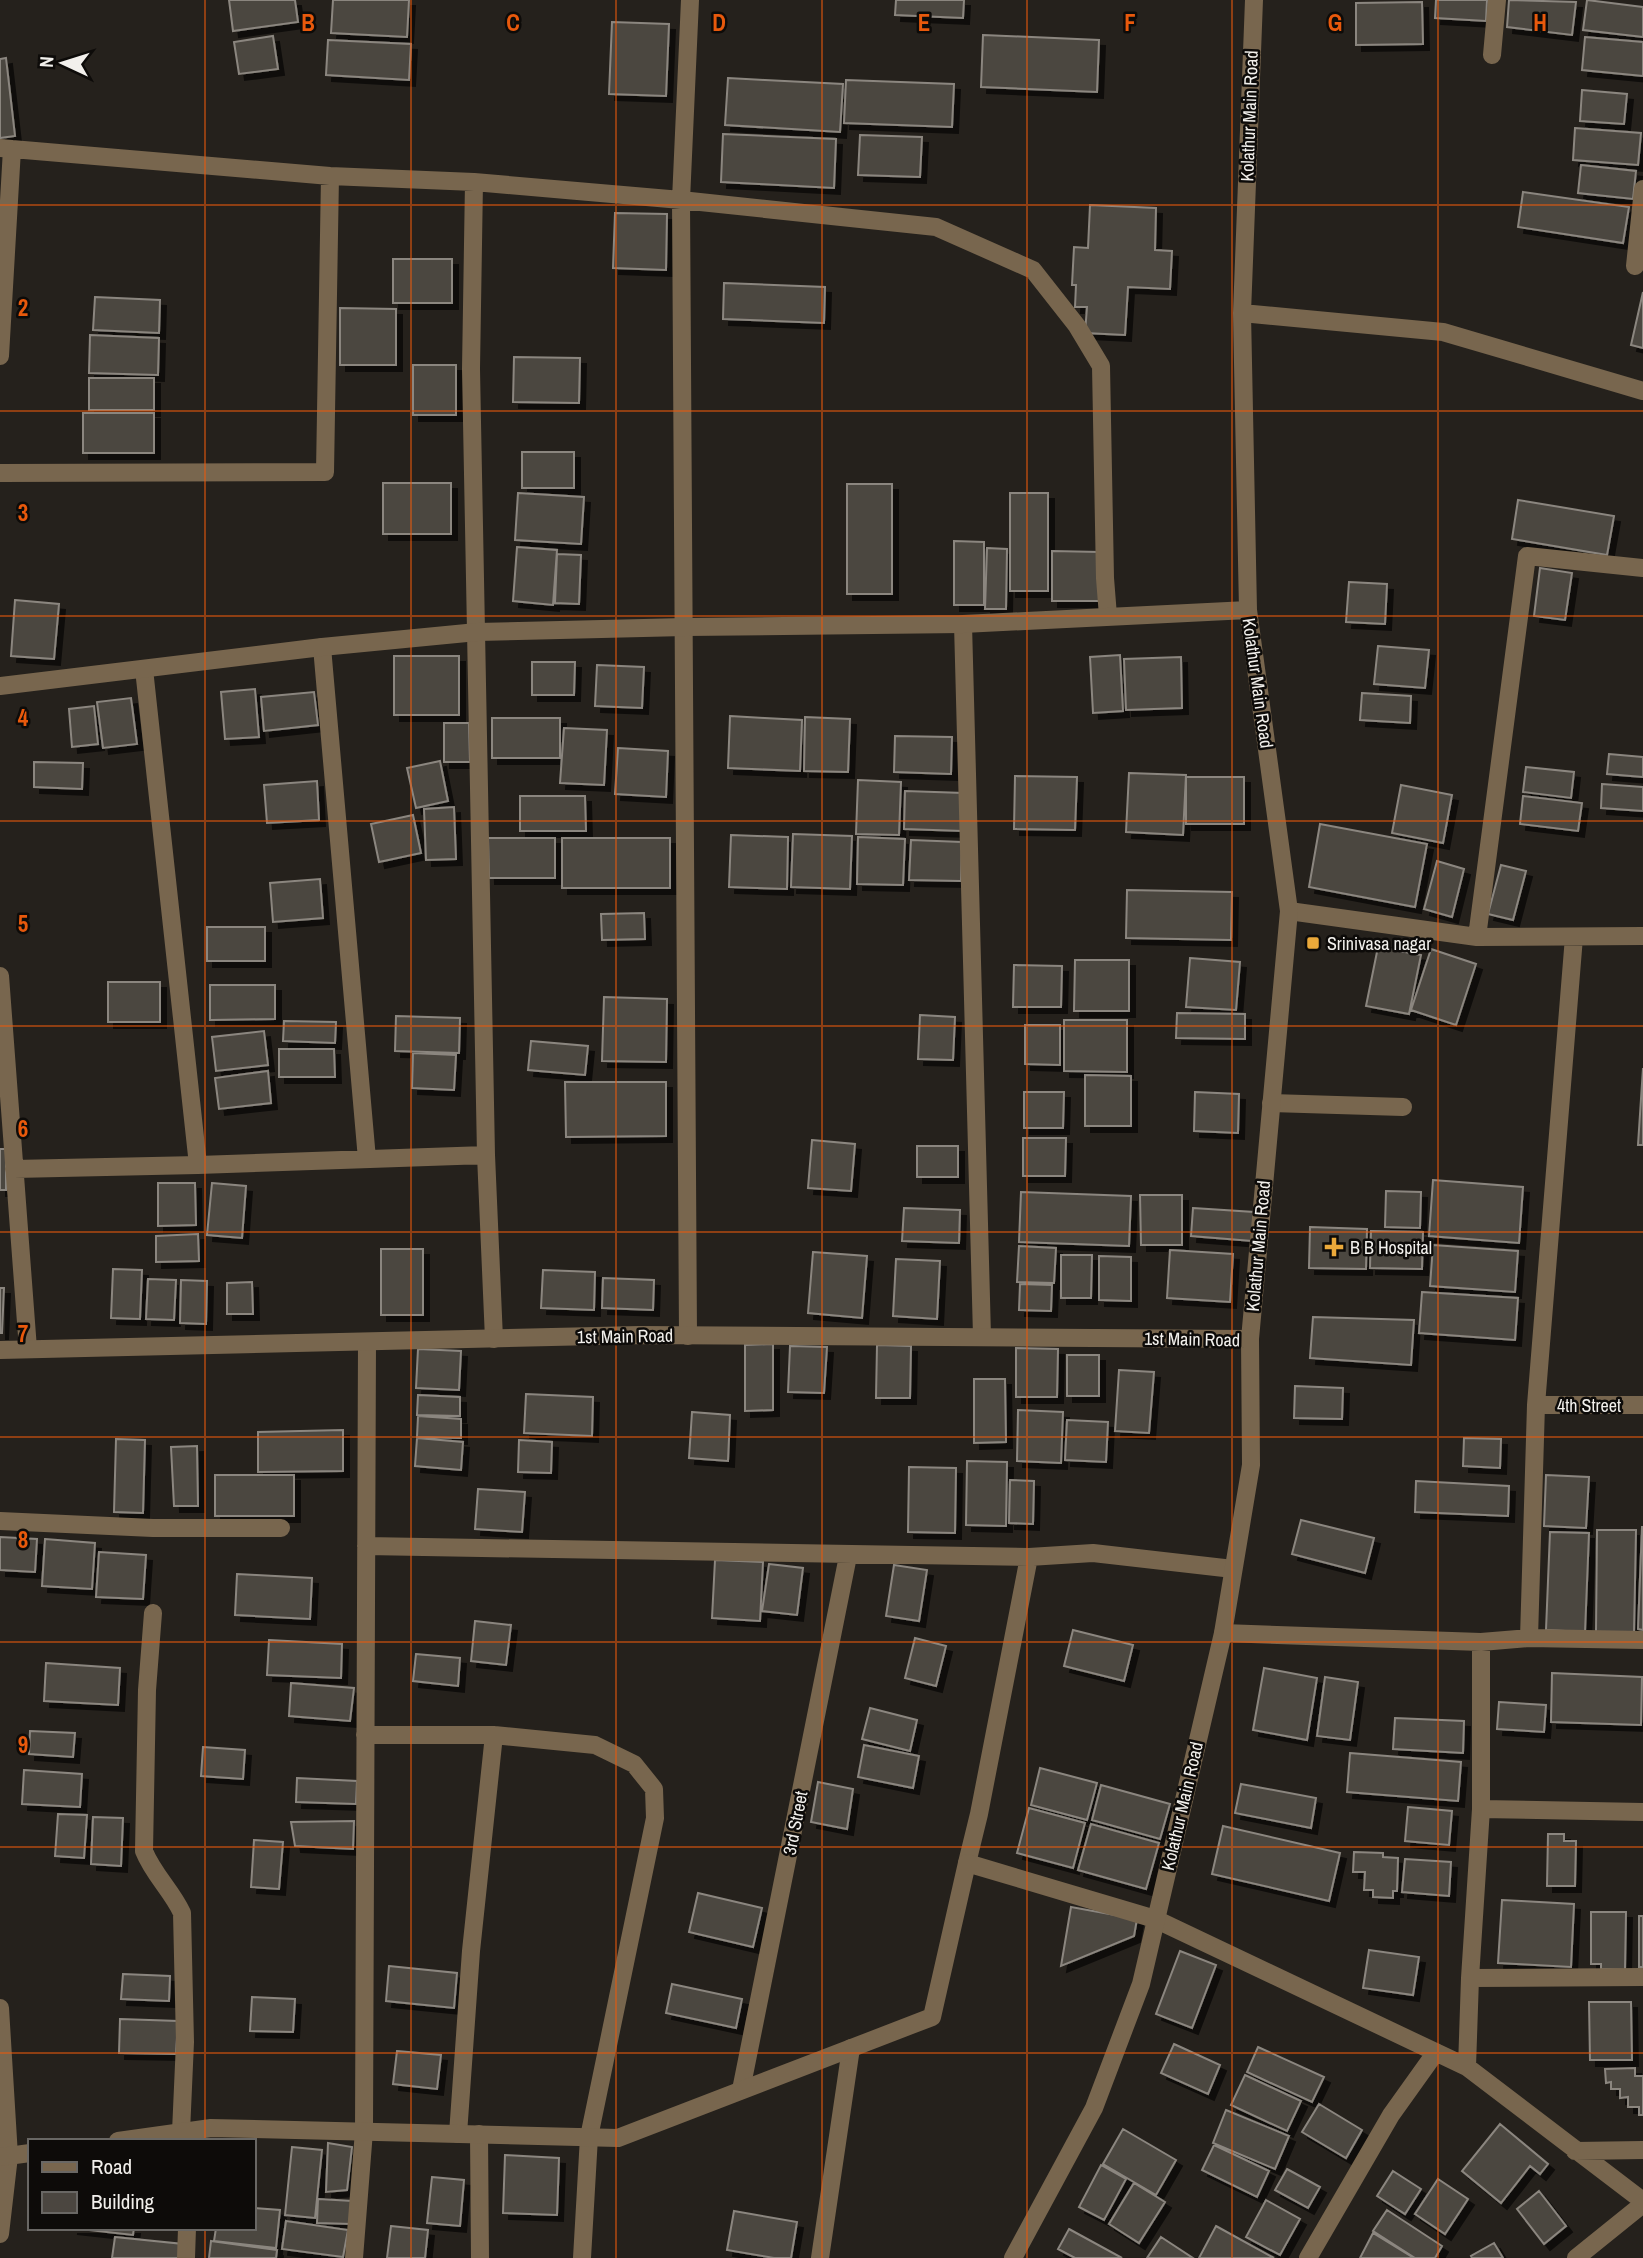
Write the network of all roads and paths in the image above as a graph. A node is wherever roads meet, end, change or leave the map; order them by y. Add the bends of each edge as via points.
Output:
1 (690, 0) edge
2 (1254, 0) edge
3 (1497, 0) edge
4 (1492, 55) dead end
5 (6, 148) edge
6 (330, 176) junction
7 (474, 182) junction
8 (1643, 189) edge
9 (681, 200) junction
10 (1635, 266) dead end
11 (1242, 313) junction
12 (0, 356) edge
13 (1643, 391) edge
14 (0, 473) edge
15 (1643, 568) edge
16 (1248, 610) junction
17 (1108, 616) junction
18 (963, 624) junction
19 (685, 627) junction
20 (477, 632) junction
21 (322, 647) junction
22 (144, 669) junction
23 (0, 686) edge
24 (1289, 911) junction
25 (1574, 936) junction
26 (1643, 936) edge
27 (1477, 937) junction
28 (0, 976) edge
29 (1271, 1103) junction
30 (1403, 1107) dead end
31 (486, 1155) junction
32 (367, 1159) junction
33 (198, 1165) junction
34 (14, 1169) junction
35 (688, 1336) junction
36 (982, 1336) junction
37 (494, 1339) junction
38 (1250, 1339) junction
39 (367, 1342) junction
40 (28, 1349) junction
41 (0, 1350) edge
42 (1536, 1405) junction
43 (1643, 1405) edge
44 (0, 1521) edge
45 (281, 1528) dead end
46 (366, 1546) junction
47 (848, 1556) junction
48 (1029, 1557) junction
49 (1233, 1569) junction
50 (153, 1613) dead end
51 (1223, 1633) junction
52 (1529, 1638) junction
53 (1643, 1640) edge
54 (1481, 1642) junction
55 (365, 1735) junction
56 (494, 1735) junction
57 (1481, 1809) junction
58 (1643, 1812) edge
59 (967, 1863) junction
60 (1155, 1919) junction
61 (1643, 1977) edge
62 (1470, 1979) junction
63 (0, 2008) edge
64 (851, 2048) junction
65 (1436, 2052) junction
66 (1467, 2067) junction
67 (741, 2090) junction
68 (364, 2131) junction
69 (458, 2134) junction
70 (479, 2134) junction
71 (182, 2136) edge
72 (589, 2137) junction
73 (144, 2139) edge
74 (1643, 2150) edge
75 (1575, 2151) junction
76 (28, 2153) edge
77 (5, 2157) edge
78 (1643, 2203) edge
79 (187, 2230) edge
80 (0, 2234) edge
81 (186, 2258) edge
82 (354, 2258) edge
83 (480, 2258) edge
84 (582, 2258) edge
85 (820, 2258) edge
86 (1013, 2258) edge
87 (1308, 2258) edge
88 (1576, 2258) edge

1 - 9 street
2 - 11 street, Kolathur Main Road
3 - 4 street
5 - 6 street
5 - 12 street
6 - 7 street
6 - 14 street via 325,472
7 - 9 street
7 - 20 street via 471,369
8 - 10 street
9 - 17 street via 936,227 1033,270 1077,326 1101,366
9 - 19 street
11 - 13 street via 1443,332
11 - 16 street, Kolathur Main Road
15 - 27 street via 1527,556
16 - 17 street
16 - 24 street, Kolathur Main Road
17 - 18 street
18 - 19 street
18 - 36 street
19 - 20 street
19 - 35 street
20 - 21 street
20 - 31 street
21 - 22 street
21 - 32 street
22 - 23 street
22 - 33 street
24 - 27 street
24 - 29 street, Kolathur Main Road
25 - 26 street
25 - 27 street
25 - 42 street
28 - 34 street
29 - 30 street
29 - 38 street, Kolathur Main Road
31 - 32 street
31 - 37 street
32 - 33 street
33 - 34 street
34 - 40 street
35 - 36 street, 1st Main Road
35 - 37 street, 1st Main Road
36 - 38 street, 1st Main Road
37 - 39 street, 1st Main Road
38 - 49 street, Kolathur Main Road via 1251,1465
39 - 40 street, 1st Main Road
39 - 46 street
40 - 41 street, 1st Main Road
42 - 43 street, 4th Street
42 - 52 street
44 - 45 street
46 - 47 street
46 - 55 street
47 - 48 street
47 - 67 street, 3rd Street
48 - 49 street via 1093,1553
48 - 59 street
49 - 51 street, Kolathur Main Road
50 - 71 street via 144,1851 182,1913
51 - 54 street
51 - 60 street, Kolathur Main Road
52 - 53 street
52 - 54 street
54 - 57 street
55 - 56 street
55 - 68 street
56 - 69 street
56 - 72 street via 595,1745 634,1763 654,1789 655,1818
57 - 58 street
57 - 62 street
59 - 60 street
59 - 64 street via 932,2017
60 - 65 street
60 - 86 street, Kolathur Main Road via 1141,1984 1094,2108
61 - 62 street
62 - 66 street
63 - 77 street
64 - 67 street
64 - 85 street
65 - 66 street
65 - 87 street via 1391,2115
66 - 75 street
67 - 72 street via 618,2138
68 - 69 street
68 - 71 street via 211,2128
68 - 82 street
69 - 70 street
70 - 72 street
70 - 83 street
71 - 73 street
72 - 84 street
74 - 75 street
75 - 78 street
76 - 77 street
77 - 80 street
78 - 88 street
79 - 81 street

